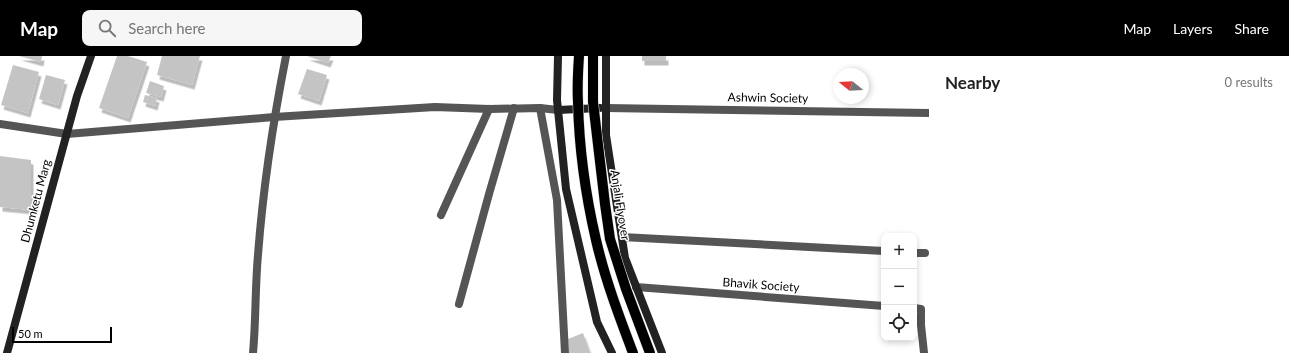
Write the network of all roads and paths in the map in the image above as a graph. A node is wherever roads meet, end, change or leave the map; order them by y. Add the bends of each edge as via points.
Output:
1 (90, 56) edge
2 (286, 56) edge
3 (558, 56) edge
4 (579, 56) edge
5 (593, 56) edge
6 (606, 56) edge
7 (514, 108) junction
8 (540, 108) junction
9 (606, 108) junction
10 (489, 109) junction
11 (558, 110) junction
12 (929, 113) edge
13 (274, 117) junction
14 (0, 124) edge
15 (67, 134) junction
16 (441, 215) dead end
17 (622, 238) junction
18 (881, 251) edge
19 (917, 252) edge
20 (925, 253) dead end
21 (636, 287) junction
22 (459, 304) dead end
23 (881, 306) edge
24 (918, 309) edge
25 (7, 353) edge
26 (253, 353) edge
27 (565, 353) edge
28 (612, 353) edge
29 (633, 353) edge
30 (650, 353) edge
31 (662, 353) edge
32 (924, 353) edge

1 - 15 street, Dhumketu Marg
2 - 13 street
3 - 11 street
4 - 29 main road, bridge via 578,101 589,205 611,294
5 - 30 main road, Anjali Flyover, bridge via 594,109 610,239
6 - 9 street
7 - 8 street
7 - 10 street
7 - 22 street
8 - 11 street
8 - 27 street via 557,200
9 - 11 street
9 - 12 street, Ashwin Society
9 - 17 street via 606,135
10 - 13 street via 435,108
10 - 16 street
11 - 28 street via 566,189 598,322
13 - 15 street
13 - 26 street via 258,256
14 - 15 street
15 - 25 street, Dhumketu Marg
17 - 18 street
17 - 21 street via 625,258
19 - 20 street
21 - 23 street, Bhavik Society
21 - 31 street
24 - 32 street

